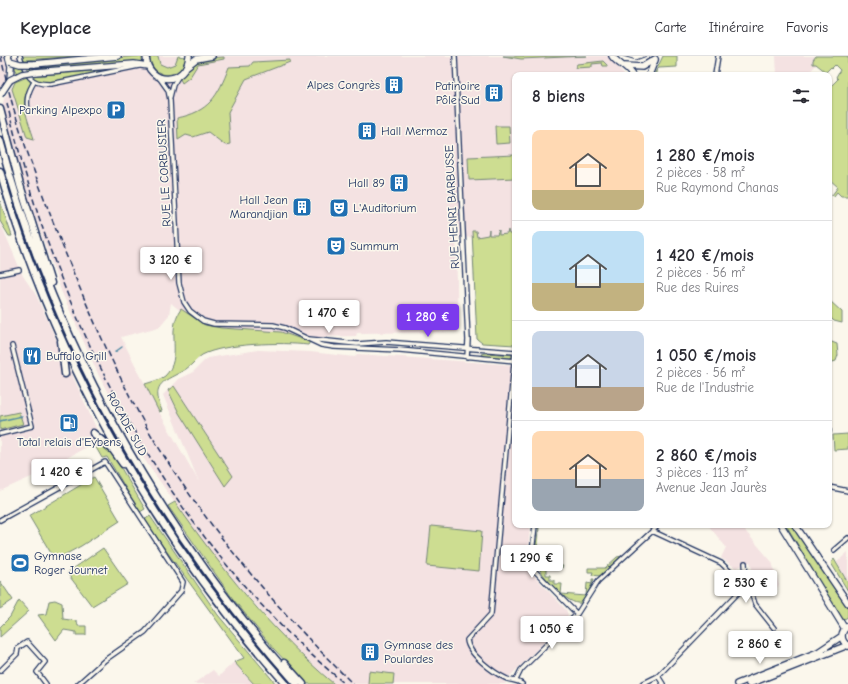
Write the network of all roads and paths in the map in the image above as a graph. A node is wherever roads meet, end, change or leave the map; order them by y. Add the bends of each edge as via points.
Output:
1 (20, 56) edge
2 (118, 56) edge
3 (146, 56) edge
4 (189, 56) edge
5 (212, 56) edge
6 (455, 56) edge
7 (612, 56) edge
8 (718, 56) edge
9 (656, 57) edge
10 (9, 59) edge
11 (146, 66) junction
12 (187, 66) junction
13 (625, 66) junction
14 (630, 72) edge
15 (651, 72) edge
16 (715, 72) edge
17 (158, 76) junction
18 (178, 76) junction
19 (10, 80) junction
20 (34, 82) junction
21 (0, 96) edge
22 (170, 100) junction
23 (0, 109) edge
24 (28, 111) dead end
25 (0, 140) edge
26 (0, 171) edge
27 (0, 186) edge
28 (25, 248) junction
29 (19, 270) dead end
30 (0, 274) edge
31 (66, 326) junction
32 (57, 328) junction
33 (306, 338) junction
34 (12, 346) dead end
35 (468, 349) junction
36 (512, 352) edge
37 (467, 357) junction
38 (512, 361) edge
39 (65, 374) dead end
40 (512, 393) edge
41 (93, 433) dead end
42 (0, 434) edge
43 (832, 488) edge
44 (848, 491) edge
45 (159, 516) junction
46 (0, 520) edge
47 (535, 528) edge
48 (656, 528) edge
49 (783, 528) edge
50 (797, 528) edge
51 (652, 531) junction
52 (848, 538) edge
53 (834, 550) dead end
54 (745, 563) dead end
55 (746, 580) junction
56 (741, 582) junction
57 (742, 589) junction
58 (750, 589) junction
59 (848, 604) edge
60 (577, 614) junction
61 (241, 618) junction
62 (846, 627) edge
63 (774, 628) dead end
64 (842, 636) junction
65 (848, 646) edge
66 (0, 671) edge
67 (658, 676) junction
68 (516, 680) junction
69 (46, 684) edge
70 (78, 684) edge
71 (286, 684) edge
72 (297, 684) edge
73 (303, 684) edge
74 (522, 684) edge
75 (642, 684) edge
76 (663, 684) edge
77 (737, 684) edge
78 (749, 684) edge

1 - 20 street via 26,73
2 - 10 main road, bridge via 34,64 20,64
3 - 11 main road
4 - 12 main road
5 - 12 main road via 196,59
6 - 35 street, RUE HENRI BARBUSSE
7 - 13 main road
8 - 16 street
9 - 13 main road via 642,67
9 - 15 main road
10 - 19 main road
11 - 17 main road
11 - 19 main road, bridge via 134,64 35,72 22,74
11 - 20 street via 51,84 41,85
12 - 18 main road
13 - 14 main road
17 - 18 main road
17 - 22 street, RUE LE CORBUSIER via 168,90
18 - 22 street, RUE LE CORBUSIER
19 - 21 main road, bridge
20 - 24 street via 28,91
22 - 33 street, RUE LE CORBUSIER via 179,283 184,302 196,317 214,324 273,325
23 - 31 highway via 20,185
25 - 31 highway, ROCADE SUD via 28,233
26 - 28 highway, ROCADE SUD
27 - 28 highway
28 - 32 highway, ROCADE SUD
29 - 30 street
31 - 61 highway, ROCADE SUD via 96,391 152,490 188,546
32 - 39 highway
32 - 45 highway, ROCADE SUD via 99,413
33 - 35 street via 356,344 386,342
33 - 37 street, RUE LE CORBUSIER via 334,348 400,350
34 - 42 street via 32,426
35 - 36 street
35 - 37 street, RUE HENRI BARBUSSE
37 - 38 street, RUE LE CORBUSIER
40 - 68 street via 491,614 466,640 467,647 489,667 508,679
41 - 45 highway via 113,450
43 - 44 street
45 - 71 highway, ROCADE SUD via 224,609
46 - 70 street via 102,462 107,463 183,584 181,591 145,632 105,660
47 - 60 street via 533,569
48 - 51 street
49 - 62 main road
50 - 59 main road
51 - 56 street via 721,563
51 - 60 street via 598,581
52 - 53 street
54 - 55 street
55 - 56 street
55 - 58 street via 750,582
56 - 57 street
57 - 58 street
57 - 67 street
58 - 63 street via 755,604
60 - 68 street via 521,670
61 - 72 highway, ROCADE SUD
61 - 73 highway
62 - 64 main road
64 - 65 main road via 843,642
64 - 77 main road via 818,652
65 - 78 main road
66 - 69 street via 17,654 18,648 27,642 45,662 37,672
67 - 75 street
67 - 76 street
68 - 74 street

